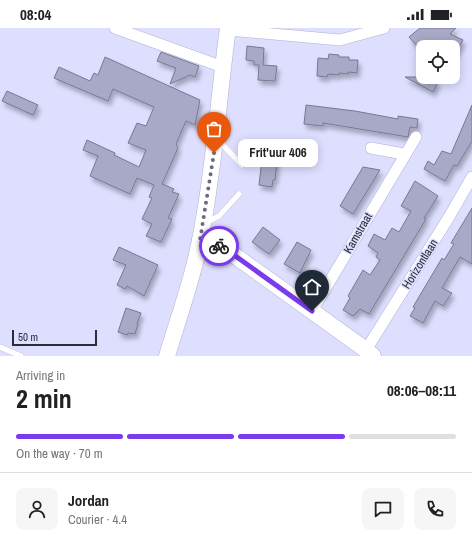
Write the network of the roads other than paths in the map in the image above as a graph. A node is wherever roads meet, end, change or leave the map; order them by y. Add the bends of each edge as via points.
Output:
1 (115, 28) edge
2 (384, 28) edge
3 (228, 29) edge
4 (223, 67) junction
5 (416, 137) dead end
6 (216, 138) junction
7 (371, 148) dead end
8 (404, 154) junction
9 (242, 164) dead end
10 (472, 177) edge
11 (239, 194) dead end
12 (203, 224) junction
13 (200, 240) junction
14 (312, 311) junction
15 (0, 347) edge
16 (370, 353) edge
17 (21, 356) edge
18 (167, 356) edge

1 - 4 street
2 - 3 street via 340,40
3 - 4 main road
4 - 6 main road
5 - 8 street, Kamstraat
6 - 9 lane
6 - 12 main road
7 - 8 street
8 - 14 street, Kamstraat
10 - 16 street, Horizontlaan
11 - 12 lane via 219,216
12 - 13 main road
13 - 14 main road via 234,255
13 - 18 main road
14 - 16 main road
15 - 17 lane

